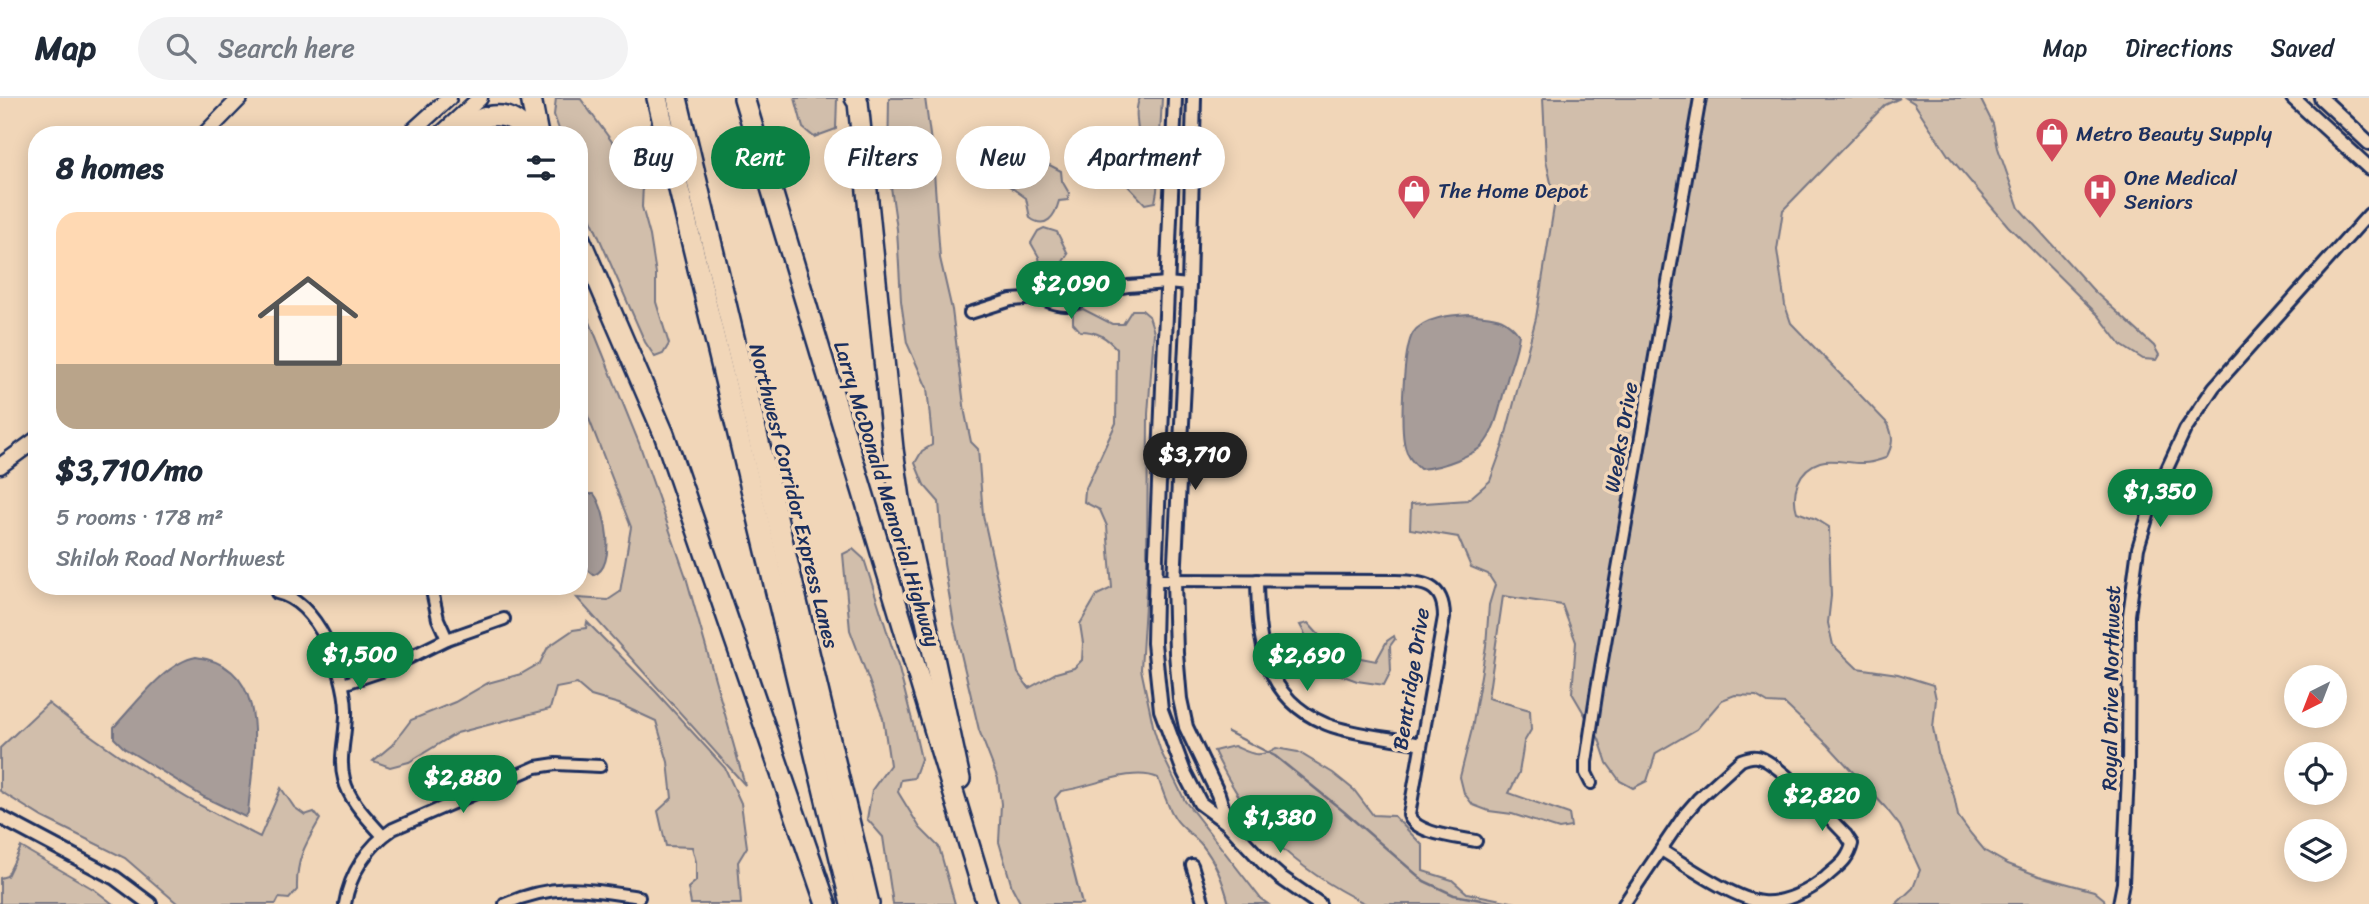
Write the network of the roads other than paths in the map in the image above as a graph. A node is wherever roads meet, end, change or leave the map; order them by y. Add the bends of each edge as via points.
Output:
1 (240, 98) edge
2 (449, 98) edge
3 (480, 98) edge
4 (531, 98) edge
5 (657, 98) edge
6 (677, 98) edge
7 (744, 98) edge
8 (1175, 98) edge
9 (1194, 98) edge
10 (1700, 98) edge
11 (2293, 98) edge
12 (2321, 98) edge
13 (858, 99) edge
14 (213, 126) edge
15 (418, 126) edge
16 (450, 126) edge
17 (467, 126) edge
18 (520, 126) edge
19 (536, 126) edge
20 (2369, 143) edge
21 (2369, 168) edge
22 (2369, 214) edge
23 (588, 258) edge
24 (1167, 283) junction
25 (1189, 285) junction
26 (970, 313) dead end
27 (28, 446) edge
28 (0, 467) edge
29 (1155, 580) junction
30 (1257, 580) junction
31 (1174, 581) junction
32 (284, 595) edge
33 (433, 595) edge
34 (504, 619) dead end
35 (447, 639) junction
36 (343, 684) junction
37 (1421, 744) junction
38 (600, 765) dead end
39 (1591, 783) dead end
40 (0, 817) edge
41 (1227, 824) junction
42 (966, 835) junction
43 (383, 836) junction
44 (1476, 841) dead end
45 (1661, 849) junction
46 (1192, 864) dead end
47 (639, 897) dead end
48 (150, 904) edge
49 (345, 904) edge
50 (505, 904) edge
51 (826, 904) edge
52 (851, 904) edge
53 (869, 904) edge
54 (986, 904) edge
55 (1204, 904) edge
56 (1319, 904) edge
57 (1624, 904) edge
58 (2119, 904) edge

1 - 14 main road
2 - 15 main road
3 - 16 main road
4 - 19 highway
5 - 52 highway
6 - 53 highway, Northwest Corridor Express Lanes
7 - 42 highway, Larry McDonald Memorial Highway
8 - 24 street
9 - 25 street
10 - 39 street, Weeks Drive via 1595,702 1586,762
11 - 21 street
12 - 20 street
13 - 42 highway via 893,449 915,575 954,746
17 - 18 highway via 496,115
22 - 58 street, Royal Drive Northwest via 2214,387 2185,430 2153,499 2138,548 2129,615 2128,774
23 - 51 highway via 664,434
24 - 25 street
24 - 26 street via 1089,293 1078,287 1053,292 1044,299 1011,300
24 - 29 street
25 - 31 street
27 - 28 main road
29 - 31 street, Bentridge Drive
29 - 41 street via 1154,643 1161,710 1200,803
30 - 31 street, Bentridge Drive
30 - 37 street via 1258,628 1266,663 1288,697 1329,725
30 - 37 street, Bentridge Drive via 1416,582 1437,592 1444,603 1444,617
31 - 41 street via 1180,699 1186,727 1219,794
32 - 36 street via 307,612 323,636
33 - 35 street
34 - 35 street
35 - 36 street via 382,671
36 - 43 street via 343,776 349,794
37 - 44 street, Bentridge Drive via 1411,820 1423,829
38 - 43 street via 536,767
40 - 48 street via 116,878
41 - 56 street via 1271,870
42 - 54 highway, Larry McDonald Memorial Highway
43 - 49 street via 357,869
45 - 45 street via 1698,799 1741,760 1757,757 1774,765 1852,844 1845,861 1816,885 1778,901 1763,902 1744,898
45 - 57 street
46 - 55 street
47 - 50 street via 566,888

